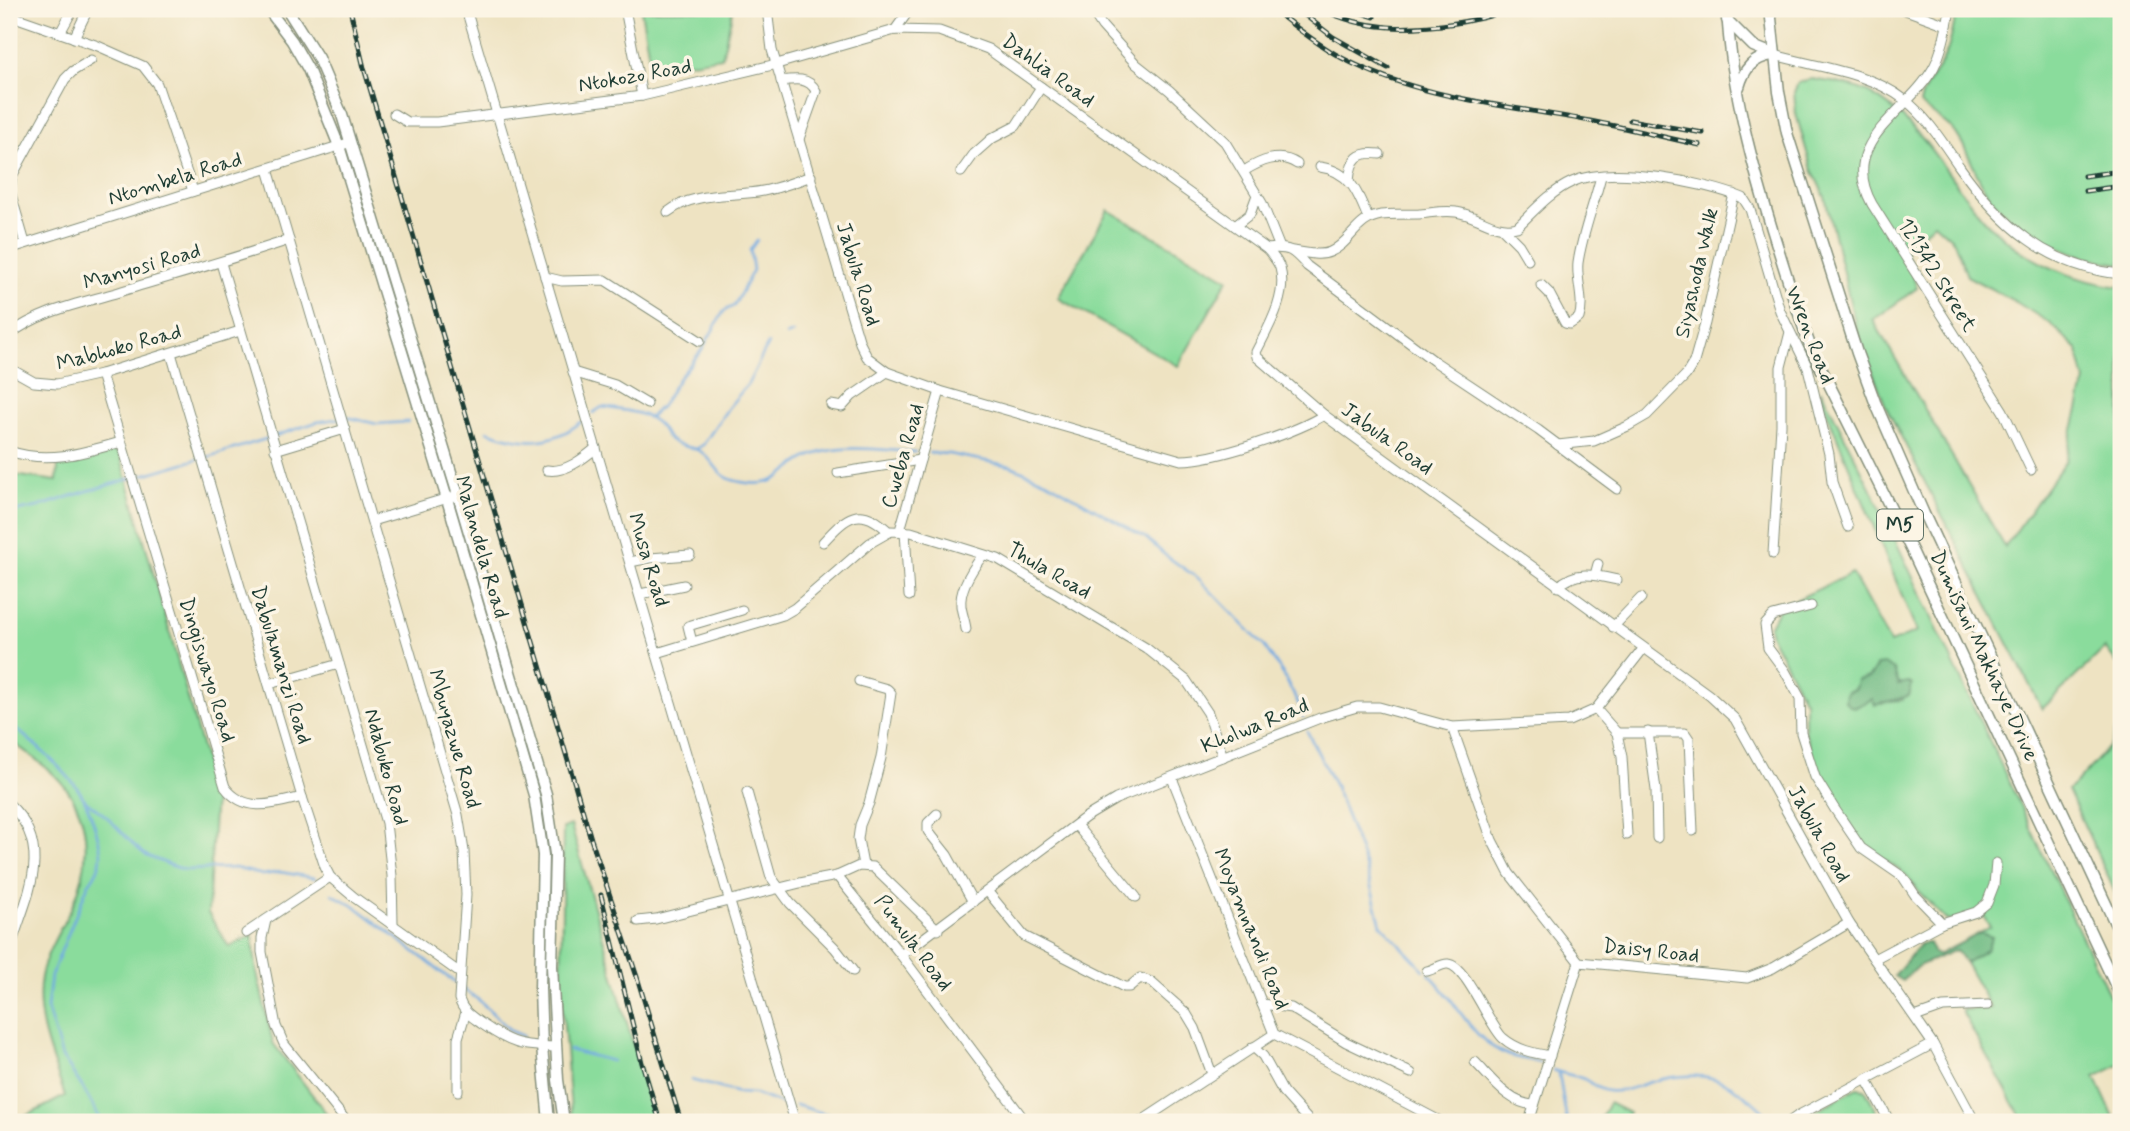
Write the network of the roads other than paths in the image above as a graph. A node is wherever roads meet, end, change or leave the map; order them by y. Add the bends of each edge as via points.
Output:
1 (73, 9) edge
2 (88, 9) edge
3 (268, 9) edge
4 (287, 9) edge
5 (466, 9) edge
6 (625, 9) edge
7 (768, 9) edge
8 (910, 9) edge
9 (1091, 9) edge
10 (1770, 9) edge
11 (1903, 9) edge
12 (1950, 9) edge
13 (1727, 14) edge
14 (9, 15) edge
15 (1947, 24) junction
16 (895, 30) junction
17 (60, 33) junction
18 (74, 38) junction
19 (1775, 54) junction
20 (91, 60) dead end
21 (776, 64) junction
22 (781, 80) junction
23 (1041, 88) junction
24 (1738, 94) junction
25 (642, 96) junction
26 (1907, 101) junction
27 (394, 114) dead end
28 (498, 115) junction
29 (799, 139) junction
30 (351, 142) junction
31 (339, 146) junction
32 (1380, 154) dead end
33 (1297, 164) dead end
34 (1320, 167) dead end
35 (268, 169) junction
36 (961, 172) dead end
37 (1244, 172) junction
38 (811, 176) junction
39 (1601, 177) junction
40 (1349, 181) junction
41 (193, 191) junction
42 (1257, 195) junction
43 (1739, 196) junction
44 (668, 212) dead end
45 (1368, 218) junction
46 (1235, 226) junction
47 (1503, 229) junction
48 (289, 240) junction
49 (25, 243) junction
50 (1280, 248) junction
51 (9, 249) edge
52 (1267, 250) junction
53 (1293, 251) junction
54 (1528, 260) dead end
55 (221, 263) junction
56 (2121, 274) edge
57 (545, 277) junction
58 (1541, 285) dead end
59 (240, 331) junction
60 (1790, 332) junction
61 (9, 335) edge
62 (699, 341) dead end
63 (171, 353) junction
64 (9, 368) edge
65 (573, 372) junction
66 (887, 372) junction
67 (101, 374) junction
68 (940, 391) junction
69 (647, 404) dead end
70 (831, 405) dead end
71 (1324, 415) junction
72 (342, 421) junction
73 (121, 442) junction
74 (273, 442) junction
75 (1558, 445) junction
76 (596, 448) junction
77 (9, 451) edge
78 (920, 460) junction
79 (547, 470) dead end
80 (2031, 470) dead end
81 (838, 473) dead end
82 (1617, 489) dead end
83 (453, 497) junction
84 (372, 521) junction
85 (1848, 527) dead end
86 (903, 531) junction
87 (889, 532) junction
88 (823, 542) dead end
89 (1773, 554) dead end
90 (690, 555) dead end
91 (983, 555) junction
92 (630, 562) junction
93 (1598, 564) dead end
94 (1595, 575) junction
95 (1618, 580) dead end
96 (684, 585) dead end
97 (1558, 587) junction
98 (640, 594) junction
99 (909, 596) dead end
100 (1641, 598) dead end
101 (1811, 606) dead end
102 (742, 610) dead end
103 (1613, 627) junction
104 (966, 629) dead end
105 (692, 642) junction
106 (1643, 649) junction
107 (657, 653) junction
108 (339, 664) junction
109 (859, 681) dead end
110 (269, 684) junction
111 (1596, 709) junction
112 (1452, 727) junction
113 (1648, 732) junction
114 (1617, 733) junction
115 (1223, 757) junction
116 (1172, 778) junction
117 (747, 792) dead end
118 (302, 797) junction
119 (9, 804) edge
120 (937, 814) dead end
121 (1076, 825) junction
122 (1693, 831) dead end
123 (1627, 835) dead end
124 (1657, 838) dead end
125 (1996, 863) dead end
126 (863, 865) junction
127 (837, 876) junction
128 (330, 877) junction
129 (778, 889) junction
130 (988, 892) junction
131 (1136, 897) dead end
132 (729, 902) junction
133 (974, 902) junction
134 (266, 920) junction
135 (638, 921) dead end
136 (393, 923) junction
137 (1849, 923) junction
138 (1942, 923) junction
139 (938, 929) junction
140 (246, 933) dead end
141 (2121, 936) edge
142 (9, 952) edge
143 (901, 955) junction
144 (1874, 959) junction
145 (1579, 962) junction
146 (853, 971) dead end
147 (1427, 971) dead end
148 (460, 981) junction
149 (2121, 997) edge
150 (1262, 1004) junction
151 (1989, 1005) dead end
152 (466, 1012) junction
153 (1915, 1017) junction
154 (1274, 1034) junction
155 (1933, 1044) junction
156 (542, 1047) junction
157 (556, 1047) junction
158 (1253, 1047) junction
159 (1550, 1056) junction
160 (1475, 1062) dead end
161 (1411, 1073) dead end
162 (1212, 1074) junction
163 (1866, 1079) junction
164 (458, 1091) dead end
165 (1534, 1105) junction
166 (347, 1122) edge
167 (549, 1122) edge
168 (564, 1122) edge
169 (795, 1122) edge
170 (1026, 1122) edge
171 (1140, 1122) edge
172 (1310, 1122) edge
173 (1442, 1122) edge
174 (1529, 1122) edge
175 (1789, 1122) edge
176 (1889, 1122) edge
177 (1975, 1122) edge

1 - 17 street
2 - 18 street
3 - 31 main road, Malandela Road via 308,69
4 - 30 main road, Malandela Road via 331,85
5 - 28 street, Musa Road
6 - 25 street
7 - 21 street, Jabula Road
8 - 16 street
9 - 37 street via 1136,64 1225,142
10 - 19 main road, Dumisani Makhaye Drive / M5
11 - 15 street
12 - 15 street, 121342 Street
13 - 19 main road via 1753,46
13 - 24 main road, Dumisani Makhaye Drive / M5
14 - 17 street
15 - 26 street, 121342 Street via 1934,66
16 - 21 street, Dahlia Road
16 - 23 street, Dahlia Road via 920,29 963,38
17 - 18 street
18 - 41 street via 123,55 150,73
19 - 24 main road via 1753,61
19 - 26 street via 1872,80
19 - 141 main road, Dumisani Makhaye Drive / M5 via 1798,173 1875,402
20 - 49 street via 65,79 12,176 9,191
21 - 22 street, Jabula Road
21 - 25 street, Ntokozo Road
22 - 29 street, Jabula Road
22 - 29 street via 796,78 816,91
23 - 36 street via 1016,126 991,139
23 - 46 street, Dahlia Road
24 - 149 main road, Dumisani Makhaye Drive / M5 via 1765,207 1811,348 1920,567
25 - 28 street, Ntokozo Road
26 - 56 street via 2007,224 2054,255
26 - 80 street, 121342 Street via 1869,145 1863,161 1864,187 2003,411
27 - 28 street, Ntokozo Road via 401,120 419,122
28 - 57 street, Musa Road
29 - 38 street, Jabula Road
30 - 31 street, Ntombela Road
30 - 83 main road, Malandela Road
31 - 35 street, Ntombela Road
31 - 83 main road, Malandela Road
32 - 40 street via 1367,152 1358,157 1349,170
33 - 37 street via 1268,159
34 - 40 street via 1338,171
35 - 41 street, Ntombela Road
35 - 48 street, Mbuyazwe Road
37 - 42 street
38 - 44 street via 761,191 691,199
38 - 66 street, Jabula Road via 860,343 867,356
39 - 43 street via 1678,179
39 - 47 street via 1587,176 1562,187 1517,227
39 - 58 street via 1578,262 1579,318 1565,323
40 - 45 street
41 - 49 street, Ntombela Road
42 - 46 street via 1250,214
42 - 50 street
43 - 60 street, Wren Road via 1750,209
43 - 75 street, Siyashoda Walk via 1694,362 1686,375 1647,415 1628,426 1594,441
45 - 47 street via 1451,211
45 - 53 street via 1329,253
46 - 52 street, Dahlia Road
47 - 54 street
48 - 55 street, Manyosi Road
48 - 72 street, Mbuyazwe Road
49 - 51 street, Ntombela Road
50 - 52 street
50 - 53 street
52 - 71 street via 1278,264 1280,286 1275,315 1257,357
53 - 75 street via 1434,361
55 - 59 street, Ndabuko Road
55 - 61 street, Manyosi Road via 55,312
57 - 62 street via 606,280
57 - 65 street, Musa Road
59 - 63 street, Mabhoko Road
59 - 74 street, Ndabuko Road
60 - 85 street, Wren Road via 1808,368 1832,482
60 - 89 street via 1781,367
63 - 67 street, Mabhoko Road
63 - 110 street, Dabulamanzi Road
64 - 67 street, Mabhoko Road via 25,379 47,384
65 - 69 street via 615,385
65 - 76 street, Musa Road
66 - 68 street, Jabula Road
66 - 70 street via 842,407
67 - 73 street, Dingiswayo Road
68 - 71 street, Jabula Road via 1181,460 1209,457 1298,429
68 - 78 street, Cweba Road
71 - 97 street, Jabula Road
72 - 74 street
72 - 84 street, Mbuyazwe Road
73 - 77 street via 46,458
73 - 118 street, Dingiswayo Road via 225,787 238,800 257,806
74 - 108 street, Ndabuko Road
75 - 82 street
76 - 79 street via 582,461
76 - 92 street, Musa Road
78 - 81 street
78 - 86 street, Cweba Road
83 - 84 street
83 - 156 main road, Malandela Road via 540,825
83 - 157 main road, Malandela Road via 547,794 556,869 552,966
84 - 148 street, Mbuyazwe Road via 458,815 466,895
86 - 87 street, Thula Road
86 - 91 street, Thula Road
86 - 99 street, Cweba Road
87 - 88 street via 871,517 858,515 848,518
87 - 105 street, Thula Road via 783,615
90 - 92 street
91 - 104 street via 968,577 962,598
91 - 115 street, Thula Road via 998,559 1146,648 1186,680 1208,713
92 - 98 street, Musa Road
93 - 94 street
94 - 95 street
94 - 97 street via 1565,579
96 - 98 street
97 - 103 street, Jabula Road
98 - 107 street, Musa Road
100 - 103 street
101 - 138 street via 1773,616 1765,625 1768,648 1800,698 1801,733 1815,776 1861,848 1903,877
102 - 105 street via 688,625
103 - 106 street, Jabula Road
105 - 107 street, Thula Road
106 - 111 street
106 - 137 street, Jabula Road via 1735,719
107 - 132 street, Musa Road
108 - 110 street
108 - 136 street, Ndabuko Road via 386,823
109 - 126 street via 891,693 883,748 860,825
110 - 118 street, Dabulamanzi Road
111 - 112 street, Kholwa Road via 1569,721
111 - 114 street
112 - 115 street, Kholwa Road via 1369,705
112 - 145 street, Daisy Road via 1492,840 1509,873
113 - 114 street
113 - 122 street via 1678,731 1689,739
113 - 124 street
114 - 123 street
115 - 116 street, Kholwa Road
116 - 121 street, Kholwa Road via 1116,799
116 - 150 street, Moyamnandi Road
117 - 129 street
118 - 128 street, Dabulamanzi Road
119 - 142 street via 25,824 35,856
120 - 133 street via 928,823 928,831
121 - 130 street, Kholwa Road
121 - 131 street
125 - 138 street via 1987,903 1976,912
126 - 127 street
126 - 139 street via 880,872
127 - 129 street
127 - 143 street, Pumula Road
128 - 134 street
128 - 136 street, Dabulamanzi Road
129 - 132 street
129 - 146 street
130 - 133 street, Kholwa Road
130 - 162 street via 1024,936 1124,987 1140,978 1151,982 1195,1028
132 - 135 street
132 - 169 street, Musa Road
133 - 139 street, Kholwa Road
134 - 140 street
134 - 166 street via 262,952 276,1026 284,1044
136 - 148 street, Dabulamanzi Road
137 - 144 street, Jabula Road
137 - 145 street, Daisy Road via 1773,968 1747,978
138 - 144 street
139 - 143 street, Kholwa Road
143 - 170 street, Pumula Road
144 - 153 street, Jabula Road
145 - 159 street
147 - 159 street via 1452,965 1473,988 1504,1039
148 - 152 street via 459,999
150 - 154 street, Moyamnandi Road
150 - 161 street via 1291,1008 1346,1042
151 - 153 street via 1943,1007
152 - 156 street via 506,1041
152 - 164 street via 458,1038
153 - 155 street, Jabula Road
154 - 158 street
154 - 173 street, Moyamnandi Road
155 - 163 street
155 - 177 street, Jabula Road
156 - 157 street
156 - 167 main road, Malandela Road
157 - 168 main road, Malandela Road
158 - 162 street
158 - 172 street
159 - 165 street
160 - 165 street via 1512,1098
162 - 171 street
163 - 175 street
163 - 176 street
165 - 174 street

